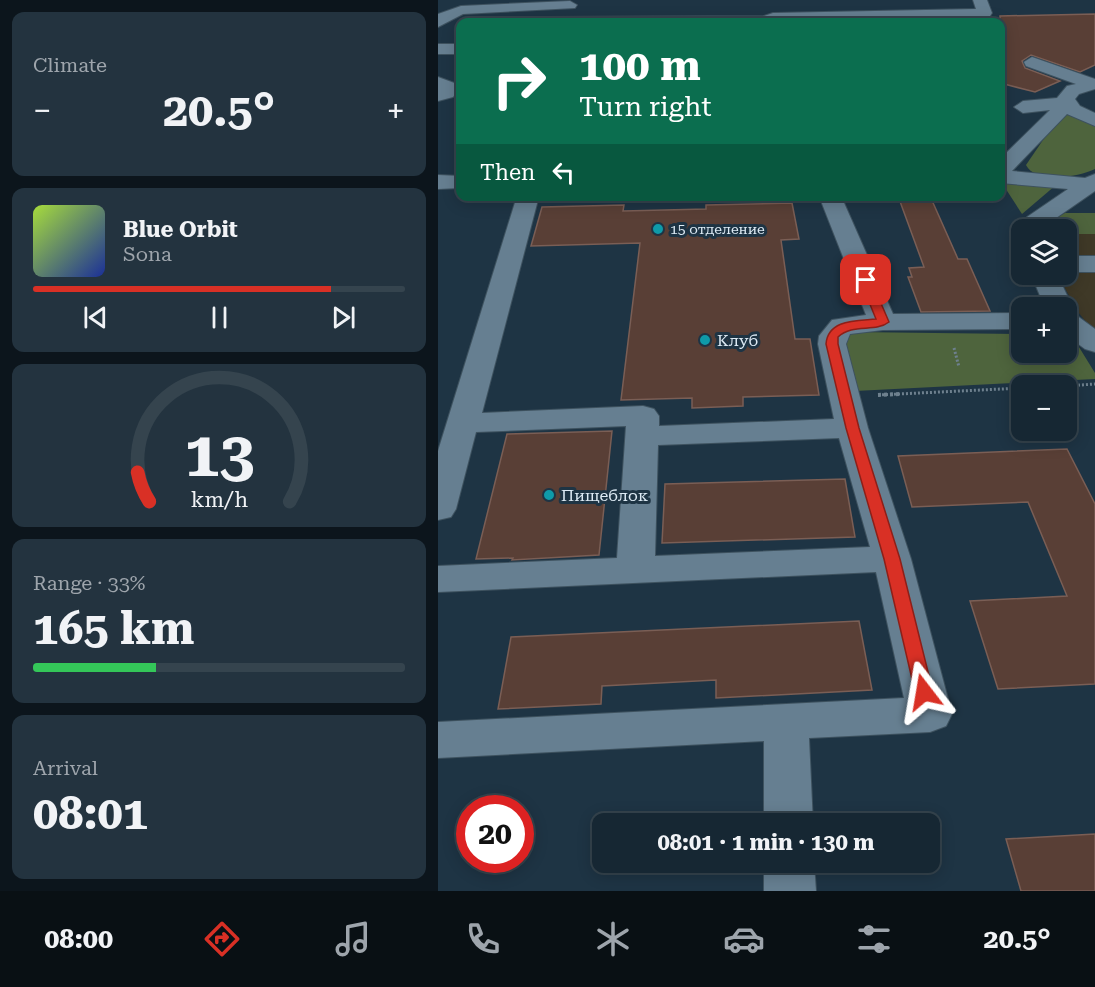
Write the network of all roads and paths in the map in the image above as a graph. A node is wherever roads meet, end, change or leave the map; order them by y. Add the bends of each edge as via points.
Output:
1 (770, 0) edge
2 (733, 1) edge
3 (548, 3) edge
4 (475, 4) edge
5 (590, 4) dead end
6 (983, 6) edge
7 (438, 9) edge
8 (773, 17) joint
9 (732, 18) edge
10 (962, 18) edge
11 (438, 22) edge
12 (438, 33) edge
13 (456, 34) edge
14 (1032, 62) dead end
15 (438, 82) edge
16 (1094, 84) edge
17 (438, 96) edge
18 (1068, 103) junction
19 (1023, 107) dead end
20 (1095, 120) edge
21 (1005, 166) edge
22 (1005, 176) edge
23 (438, 182) edge
24 (456, 182) edge
25 (1092, 183) edge
26 (527, 201) edge
27 (832, 201) edge
28 (1039, 219) edge
29 (1077, 264) edge
30 (1095, 264) edge
31 (1011, 321) edge
32 (883, 322) junction
33 (1077, 329) edge
34 (1095, 343) edge
35 (1095, 384) edge
36 (1077, 385) edge
37 (1011, 390) edge
38 (849, 412) junction
39 (463, 423) junction
40 (642, 436) junction
41 (438, 509) edge
42 (892, 559) junction
43 (635, 570) junction
44 (438, 579) edge
45 (786, 721) junction
46 (438, 740) edge
47 (789, 813) edge
48 (789, 873) edge
49 (790, 891) edge

1 - 8 street
2 - 9 street
3 - 4 street
3 - 5 street
4 - 7 street
4 - 11 street
6 - 8 street
6 - 10 street
12 - 13 street
14 - 16 street
15 - 17 street via 451,88
16 - 18 street via 1071,92 1066,97
18 - 19 street
18 - 20 street
18 - 21 street
22 - 25 street
23 - 24 street
25 - 28 street
26 - 39 street
27 - 32 street
29 - 30 street
31 - 32 street
32 - 38 street via 842,326 833,336
33 - 34 street
35 - 36 path
37 - 38 path
38 - 40 street
38 - 42 street
39 - 40 street via 643,416
39 - 41 street
40 - 43 street
42 - 43 street
42 - 45 street via 930,714
43 - 44 street
45 - 46 street
45 - 47 street
48 - 49 street

